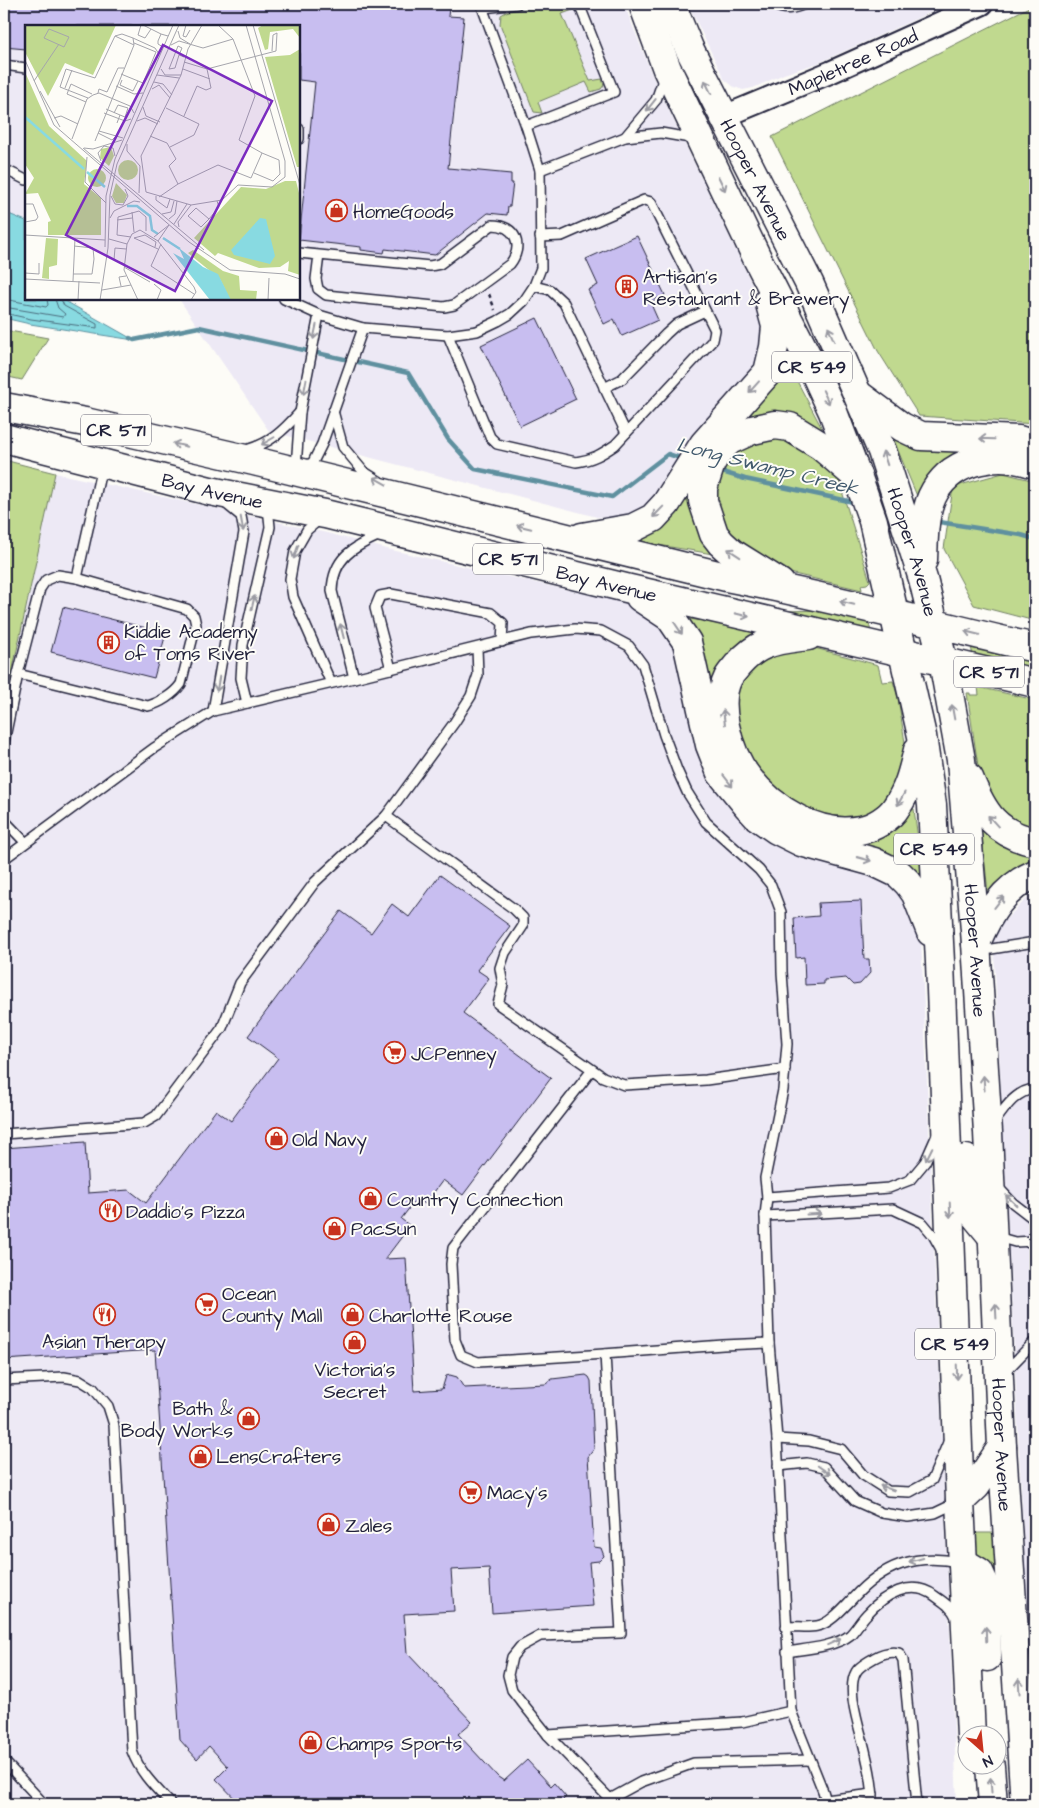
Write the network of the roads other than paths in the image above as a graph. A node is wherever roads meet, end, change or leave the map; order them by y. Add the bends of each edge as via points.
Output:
1 (517, 4) edge
2 (579, 4) edge
3 (643, 4) edge
4 (670, 4) edge
5 (772, 4) edge
6 (805, 4) edge
7 (982, 4) edge
8 (482, 6) edge
9 (958, 9) edge
10 (4, 65) edge
11 (25, 68) edge
12 (668, 69) junction
13 (723, 117) junction
14 (526, 126) junction
15 (626, 137) junction
16 (701, 140) junction
17 (4, 169) edge
18 (540, 170) junction
19 (25, 180) edge
20 (540, 237) junction
21 (300, 254) edge
22 (319, 256) junction
23 (758, 260) junction
24 (534, 286) junction
25 (286, 300) edge
26 (705, 311) junction
27 (319, 314) junction
28 (362, 328) junction
29 (448, 336) junction
30 (604, 388) junction
31 (858, 394) junction
32 (4, 407) edge
33 (333, 411) junction
34 (300, 412) junction
35 (4, 433) edge
36 (626, 433) junction
37 (4, 438) edge
38 (1035, 445) edge
39 (227, 456) junction
40 (102, 463) junction
41 (1035, 464) edge
42 (700, 467) junction
43 (296, 472) junction
44 (261, 482) junction
45 (860, 482) junction
46 (210, 490) junction
47 (424, 503) junction
48 (325, 514) junction
49 (915, 517) junction
50 (391, 530) junction
51 (572, 538) junction
52 (77, 578) junction
53 (626, 588) junction
54 (790, 589) junction
55 (895, 613) junction
56 (934, 624) junction
57 (826, 635) junction
58 (502, 642) junction
59 (1027, 643) edge
60 (477, 648) junction
61 (903, 651) junction
62 (943, 661) junction
63 (391, 669) junction
64 (18, 674) junction
65 (354, 678) junction
66 (1035, 682) edge
67 (331, 683) junction
68 (247, 703) junction
69 (213, 711) junction
70 (922, 736) junction
71 (4, 742) edge
72 (962, 760) junction
73 (386, 816) junction
74 (4, 820) edge
75 (25, 842) junction
76 (1035, 842) edge
77 (4, 859) edge
78 (1035, 874) edge
79 (1035, 942) edge
80 (976, 947) junction
81 (940, 962) junction
82 (943, 1025) junction
83 (785, 1069) junction
84 (592, 1070) junction
85 (1035, 1089) edge
86 (946, 1109) junction
87 (988, 1132) junction
88 (4, 1134) edge
89 (989, 1178) junction
90 (766, 1197) junction
91 (765, 1216) junction
92 (1035, 1220) edge
93 (992, 1236) junction
94 (1035, 1241) edge
95 (952, 1271) junction
96 (1035, 1341) edge
97 (770, 1343) junction
98 (605, 1354) junction
99 (1000, 1378) junction
100 (4, 1380) edge
101 (958, 1417) junction
102 (776, 1439) junction
103 (1002, 1447) junction
104 (778, 1466) junction
105 (960, 1501) junction
106 (964, 1563) junction
107 (786, 1626) junction
108 (968, 1646) junction
109 (787, 1652) junction
110 (791, 1711) junction
111 (971, 1726) edge
112 (989, 1726) edge
113 (548, 1735) junction
114 (809, 1760) junction
115 (4, 1761) edge
116 (973, 1776) edge
117 (991, 1776) edge
118 (873, 1794) junction
119 (1028, 1800) edge
120 (607, 1801) edge
121 (826, 1802) edge
122 (44, 1804) edge
123 (171, 1804) edge
124 (873, 1804) edge
125 (916, 1804) edge
126 (974, 1804) edge
127 (993, 1804) edge

1 - 8 lane
2 - 14 lane via 614,92
3 - 12 main road, Hooper Avenue / CR 549
13 -> 4 main road, Hooper Avenue / CR 549
5 - 6 lane via 782,9 794,9
7 - 9 street, Mapletree Road
8 - 14 lane
9 - 13 street, Mapletree Road via 831,72
10 - 11 lane
12 -> 15 lane via 656,100
12 - 16 main road, Hooper Avenue / CR 549
31 -> 13 main road, Hooper Avenue / CR 549 via 809,283
14 - 18 lane
15 - 16 lane via 661,133
15 - 18 lane
16 -> 23 main road, Hooper Avenue / CR 549
17 - 19 lane
18 - 20 lane
20 - 24 lane via 541,268
20 - 26 lane via 562,236 644,200 651,202
21 - 22 lane
22 - 22 lane via 430,266 440,264 492,225 502,225 513,232 517,243 516,256 510,264 454,305 444,307 326,295 318,289 316,279
23 -> 42 main road via 776,326 771,363 768,372 704,444
23 -> 45 main road, Hooper Avenue / CR 549 via 833,412
24 - 29 lane via 524,301 498,321 477,332
24 - 30 lane via 550,290 564,303
25 - 27 lane
26 - 30 lane via 677,324 622,379
26 - 36 lane via 715,330 713,340
27 - 28 lane
27 -> 34 lane
28 - 29 lane
28 - 33 lane
29 - 36 lane via 490,437 497,444 576,462 602,454
30 - 36 lane
38 -> 31 main road via 1019,440 921,436 902,427
49 -> 31 main road, Hooper Avenue / CR 549
39 -> 32 main road, Bay Avenue / CR 571 via 86,422
33 - 43 lane via 313,462
47 -> 33 lane via 363,471 343,447
34 -> 39 lane via 278,435 258,447
34 - 43 lane
35 - 44 main road via 53,434
37 - 40 main road, Bay Avenue / CR 571
39 - 44 main road, Bay Avenue / CR 571
40 - 46 main road, Bay Avenue / CR 571
40 - 52 lane
41 - 49 main road via 1001,457 962,466 944,478
42 - 45 main road via 730,440 752,430 775,425 790,427 820,446
42 -> 51 main road via 652,518 632,528
54 -> 42 main road via 732,553 714,534 703,501
43 - 44 main road via 284,480
43 - 47 main road, Bay Avenue / CR 571
43 - 48 main road via 297,492
44 - 46 main road, Bay Avenue / CR 571
44 - 48 main road, Bay Avenue / CR 571
68 -> 44 lane via 241,678 244,645 270,527
45 - 55 main road, Hooper Avenue / CR 549
46 -> 69 lane via 241,516 244,532
51 -> 47 main road, Bay Avenue / CR 571
48 - 50 main road, Bay Avenue / CR 571
48 - 54 main road via 344,507 362,507 661,577 734,588
48 -> 67 lane via 307,530 295,551 290,579 293,597
49 - 56 main road, Hooper Avenue / CR 549 via 923,579
50 - 53 main road, Bay Avenue / CR 571
65 -> 50 lane via 332,581 344,556 360,544
51 - 54 main road, Bay Avenue / CR 571 via 726,577
52 - 64 lane via 58,575 46,580 40,589
52 - 64 lane via 186,609 194,616 196,625 178,690 148,706
53 -> 57 main road, Bay Avenue / CR 571
53 -> 81 main road via 670,617 687,642 710,745 721,773 747,805 777,830 801,842 874,862 899,874 916,894 924,911
55 -> 54 main road, Bay Avenue / CR 571
55 - 56 main road, Bay Avenue / CR 571
55 - 61 main road, Hooper Avenue / CR 549
59 -> 56 main road, Bay Avenue / CR 571
56 - 62 main road, Hooper Avenue / CR 549
57 - 61 main road, Bay Avenue / CR 571
70 -> 57 main road via 910,784 896,808 884,820 867,829 830,831 794,816 760,791 747,777 727,735 723,695 728,678 742,659 763,645 788,638
58 - 60 lane
58 - 63 lane via 503,623 491,613 392,594 380,596 375,608
58 - 83 lane via 531,634 575,629 601,631 629,646 643,665 664,735 687,792 706,822 771,885 781,912 787,1044
60 - 63 lane
60 - 73 lane via 478,675 470,696
61 - 62 main road, Bay Avenue / CR 571
61 - 70 main road, Hooper Avenue / CR 549
62 - 66 main road, Bay Avenue / CR 571
72 -> 62 main road, Hooper Avenue / CR 549
63 - 65 lane
64 - 71 lane
65 - 67 lane
67 - 68 lane
68 - 69 lane
69 - 75 lane via 154,748
70 - 81 main road, Hooper Avenue / CR 549 via 932,805
76 -> 72 main road via 1019,839 1001,829 987,814
72 - 80 main road, Hooper Avenue / CR 549
73 - 84 lane via 523,918 523,926 505,953 500,968 503,985 498,1004
73 - 88 lane via 315,882 240,983 222,1028 156,1116 144,1123
74 - 75 lane
75 - 77 lane
80 -> 78 main road via 987,917 1003,896 1021,880
79 - 80 lane
87 -> 80 main road, Hooper Avenue / CR 549
81 - 82 main road, Hooper Avenue / CR 549
82 - 86 main road, Hooper Avenue / CR 549
82 - 93 main road via 960,1050 969,1198 973,1213
83 - 84 lane via 706,1080 624,1085
83 - 90 lane via 764,1178
84 - 98 lane via 453,1248 451,1264 455,1340 461,1355 478,1362
85 - 87 lane via 1029,1089 1010,1101
86 -> 90 lane via 925,1162 910,1180 889,1188
86 -> 95 main road, Hooper Avenue / CR 549
87 - 89 main road, Hooper Avenue / CR 549
92 -> 89 lane
89 - 93 main road, Hooper Avenue / CR 549
90 - 91 lane
91 -> 95 lane via 893,1210 923,1223
91 - 97 lane
93 - 94 lane via 1015,1242
99 -> 93 main road, Hooper Avenue / CR 549
95 -> 101 main road, Hooper Avenue / CR 549
96 - 99 lane
97 - 98 lane
97 - 102 lane
98 - 113 lane via 621,1633 540,1636 520,1646 512,1657 508,1675 512,1690
99 - 103 main road, Hooper Avenue / CR 549
100 - 123 lane via 80,1380 93,1388 108,1406 114,1425 132,1751 146,1778
101 -> 102 lane via 932,1480 910,1492 888,1491 862,1475 841,1449 809,1441
101 - 105 main road, Hooper Avenue / CR 549
102 - 104 lane
103 - 105 main road via 976,1486
119 -> 103 main road, Hooper Avenue / CR 549 via 1025,1721
104 -> 105 lane via 807,1463 824,1468 855,1501 882,1513 908,1517 936,1513
104 - 107 lane
105 - 106 main road, Hooper Avenue / CR 549
106 -> 107 lane via 926,1558 889,1568 869,1582 840,1613 818,1626
106 - 108 main road, Hooper Avenue / CR 549
112 -> 106 main road via 986,1587 979,1572
107 - 109 lane
109 -> 108 lane via 824,1646 849,1635 886,1596 902,1589 916,1588 928,1591 953,1610
108 - 111 main road, Hooper Avenue / CR 549
109 - 110 lane
110 - 113 lane via 742,1722
110 - 114 lane
113 - 120 lane
114 - 120 lane via 694,1763 641,1782
114 - 121 lane
115 - 122 lane
116 - 126 main road
127 -> 117 main road
118 - 121 lane
118 - 124 lane
118 - 125 lane via 853,1700 853,1683 862,1665 876,1656 895,1652 903,1660

